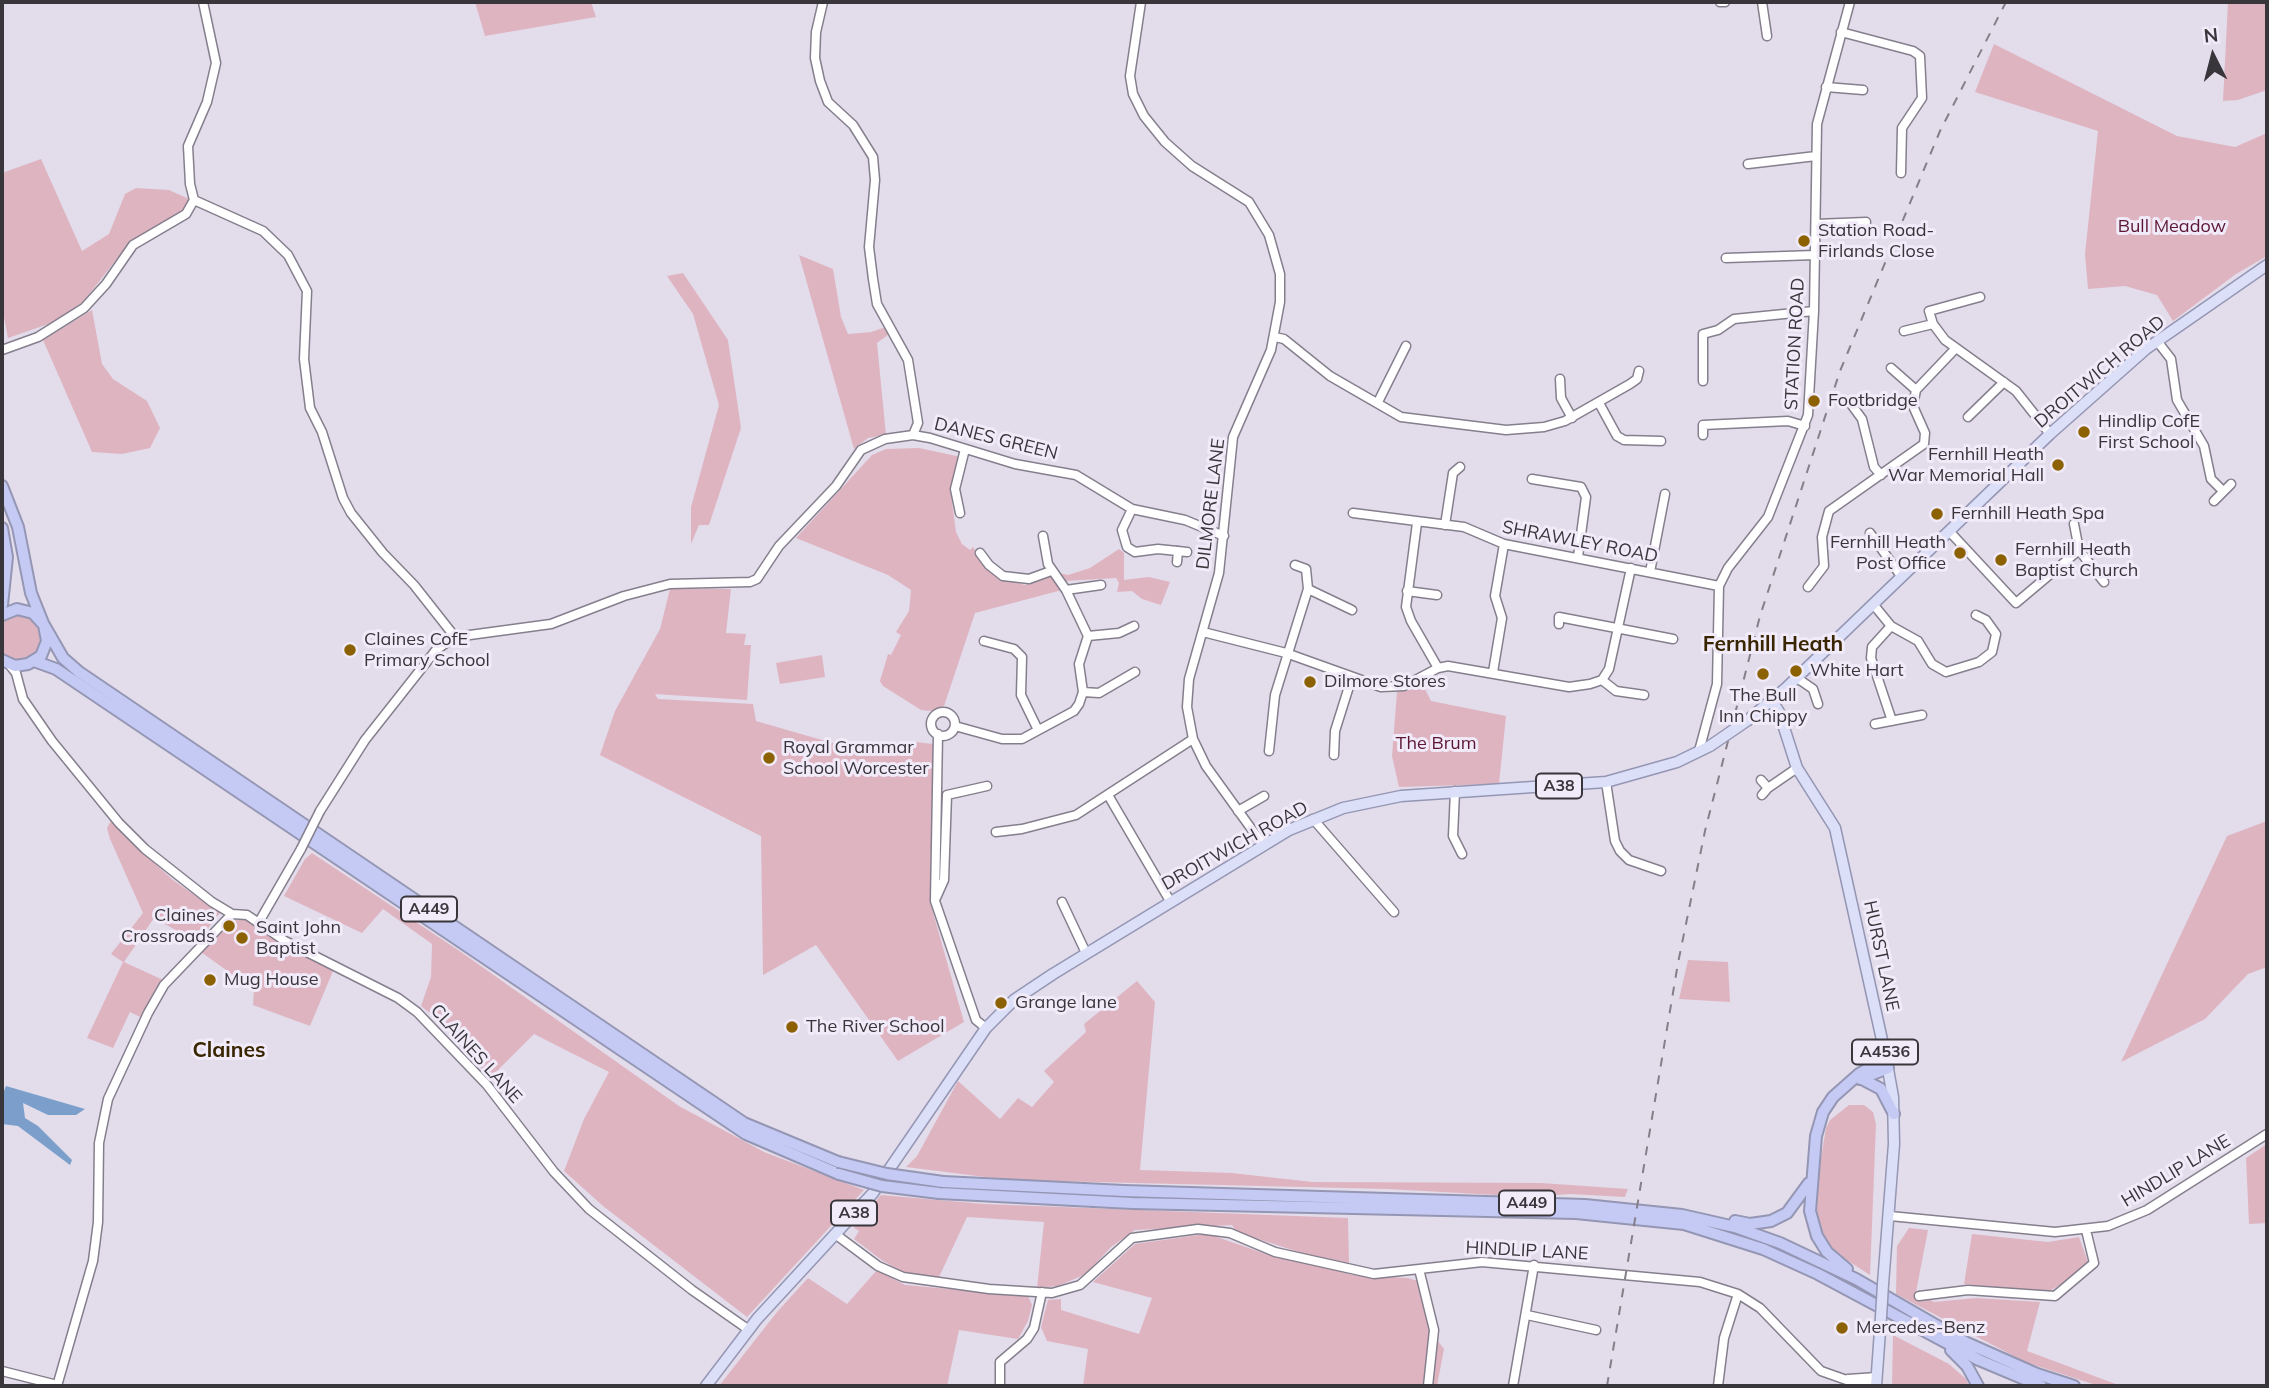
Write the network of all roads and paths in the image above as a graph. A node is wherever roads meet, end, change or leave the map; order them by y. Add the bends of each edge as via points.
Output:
1 (203, 2) edge
2 (823, 2) edge
3 (1150, 2) edge
4 (1762, 2) edge
5 (1850, 2) edge
6 (1141, 5) edge
7 (1841, 32) junction
8 (1767, 36) dead end
9 (1826, 87) junction
10 (1863, 90) dead end
11 (1815, 156) junction
12 (1748, 164) dead end
13 (1901, 173) dead end
14 (194, 200) junction
15 (1866, 222) dead end
16 (1816, 224) junction
17 (1815, 255) junction
18 (1726, 258) dead end
19 (2267, 265) edge
20 (1980, 297) dead end
21 (1814, 311) junction
22 (1933, 324) junction
23 (1905, 331) dead end
24 (1275, 337) junction
25 (2157, 341) junction
26 (1406, 346) dead end
27 (1956, 348) junction
28 (2, 350) edge
29 (1891, 368) dead end
30 (1641, 375) dead end
31 (1560, 379) dead end
32 (1703, 381) dead end
33 (2004, 382) junction
34 (1916, 390) junction
35 (1378, 402) junction
36 (1599, 403) junction
37 (1851, 404) dead end
38 (1968, 417) dead end
39 (1572, 418) junction
40 (918, 423) junction
41 (1805, 426) junction
42 (2050, 434) junction
43 (913, 435) junction
44 (1703, 435) dead end
45 (930, 438) junction
46 (1656, 438) dead end
47 (965, 449) junction
48 (1460, 467) dead end
49 (1881, 475) junction
50 (1532, 480) dead end
51 (2231, 484) dead end
52 (2, 486) edge
53 (2222, 490) junction
54 (1665, 494) dead end
55 (2214, 500) dead end
56 (1132, 509) junction
57 (960, 513) dead end
58 (1353, 513) dead end
59 (1417, 523) junction
60 (1445, 524) junction
61 (2074, 524) dead end
62 (2, 528) edge
63 (1949, 531) junction
64 (1870, 533) dead end
65 (1043, 536) dead end
66 (1224, 536) junction
67 (1504, 544) junction
68 (2079, 550) junction
69 (980, 553) dead end
70 (1578, 557) junction
71 (1177, 562) dead end
72 (1295, 565) dead end
73 (1631, 568) junction
74 (1051, 571) junction
75 (1650, 572) junction
76 (1901, 576) junction
77 (2104, 582) dead end
78 (1101, 585) dead end
79 (1719, 586) junction
80 (1808, 587) dead end
81 (1308, 589) junction
82 (1066, 590) junction
83 (1407, 591) junction
84 (1437, 595) dead end
85 (1873, 604) junction
86 (2, 606) edge
87 (1352, 610) dead end
88 (2, 615) edge
89 (1976, 615) dead end
90 (44, 624) junction
91 (1559, 624) dead end
92 (1134, 626) dead end
93 (1891, 626) junction
94 (1618, 628) junction
95 (1203, 632) junction
96 (1088, 636) junction
97 (455, 637) junction
98 (1674, 639) dead end
99 (984, 641) dead end
100 (1286, 653) junction
101 (4, 661) edge
102 (31, 663) junction
103 (1438, 668) junction
104 (1135, 672) dead end
105 (1493, 672) junction
106 (1352, 677) junction
107 (1797, 678) junction
108 (1602, 680) junction
109 (18, 682) junction
110 (1083, 692) junction
111 (1644, 695) dead end
112 (1772, 701) junction
113 (1818, 704) dead end
114 (1922, 715) dead end
115 (1892, 721) junction
116 (1875, 724) dead end
117 (955, 726) junction
118 (1038, 730) junction
119 (939, 734) junction
120 (1193, 738) junction
121 (1269, 751) dead end
122 (1699, 751) junction
123 (1334, 755) dead end
124 (1797, 768) junction
125 (1761, 780) dead end
126 (1606, 782) junction
127 (987, 786) dead end
128 (1768, 788) junction
129 (1455, 791) junction
130 (1108, 794) junction
131 (1264, 796) dead end
132 (1762, 796) dead end
133 (1238, 811) junction
134 (1313, 819) junction
135 (996, 832) dead end
136 (1263, 845) junction
137 (1462, 854) dead end
138 (1661, 871) dead end
139 (935, 901) junction
140 (1170, 901) junction
141 (1062, 902) dead end
142 (1394, 912) dead end
143 (232, 914) junction
144 (259, 922) junction
145 (1086, 953) junction
146 (986, 1028) junction
147 (1887, 1063) junction
148 (1858, 1079) junction
149 (1894, 1114) junction
150 (2267, 1134) edge
151 (1811, 1181) junction
152 (1890, 1216) junction
153 (1711, 1220) junction
154 (2086, 1230) junction
155 (835, 1234) junction
156 (1534, 1265) junction
157 (1419, 1269) junction
158 (1856, 1279) junction
159 (1042, 1292) junction
160 (1738, 1294) junction
161 (1919, 1296) dead end
162 (1527, 1315) junction
163 (749, 1330) junction
164 (1595, 1330) dead end
165 (1941, 1340) junction
166 (2, 1371) edge
167 (1853, 1383) edge
168 (1876, 1384) edge
169 (57, 1386) edge
170 (706, 1386) edge
171 (1000, 1386) edge
172 (1427, 1386) edge
173 (1513, 1386) edge
174 (1718, 1386) edge
175 (1978, 1386) edge
176 (2041, 1386) edge
177 (2074, 1386) edge

1 - 14 street via 216,63 207,102 188,146
2 - 40 street via 815,58 820,81 828,102 853,125 873,157 869,247 877,304 908,360
3 - 6 street
4 - 8 street
5 - 7 street, STATION ROAD
6 - 24 street, DILMORE LANE via 1130,76 1133,94 1165,142 1192,166 1249,202 1258,216 1269,235 1280,274
7 - 9 street, STATION ROAD
7 - 13 street via 1920,56 1923,98 1902,128
9 - 10 street via 1850,93
9 - 11 street, STATION ROAD
11 - 12 street
11 - 16 street, STATION ROAD
14 - 28 street via 186,214 133,245 83,308 38,337
14 - 97 street via 263,231 288,255 307,291 304,359 310,408 343,498
15 - 16 street
16 - 17 street, STATION ROAD
17 - 18 street
17 - 21 street, STATION ROAD
19 - 25 main road, DROITWICH ROAD / A38
20 - 22 street via 1929,312
21 - 32 street via 1734,319 1703,334
21 - 41 street, STATION ROAD
22 - 23 street
22 - 27 street
24 - 35 street via 1284,339 1330,376
24 - 66 street, DILMORE LANE via 1233,437
25 - 42 main road, DROITWICH ROAD / A38
25 - 53 street via 2171,359 2177,400 2204,446 2211,479
26 - 35 street
27 - 33 street
27 - 34 street
29 - 34 street
30 - 36 street
31 - 39 street via 1562,398
33 - 38 street
33 - 42 street
34 - 49 street via 1913,406 1925,433 1924,444
35 - 39 street via 1417,421 1506,429 1544,427
36 - 39 street
36 - 46 street via 1617,436 1624,440
37 - 49 street via 1862,419 1874,467
40 - 43 street
40 - 45 street
41 - 44 street via 1788,421 1703,425
41 - 79 street, STATION ROAD via 1768,517
42 - 63 main road, DROITWICH ROAD / A38
43 - 45 street, DANES GREEN
43 - 97 street via 885,439 861,450 836,486 779,546 763,574 750,582 670,584 551,624
45 - 47 street, DANES GREEN
47 - 56 street, DANES GREEN via 1076,475
47 - 57 street via 955,489
48 - 60 street via 1453,473
49 - 80 street via 1829,511 1822,537 1824,566
50 - 70 street via 1581,487 1586,497
51 - 53 street
52 - 90 highway, A449
53 - 55 street
54 - 75 street
56 - 66 street, DANES GREEN via 1185,520
56 - 71 street via 1122,530 1127,547 1135,552 1182,552
58 - 59 street, SHRAWLEY ROAD
59 - 60 street, SHRAWLEY ROAD
59 - 83 street
60 - 67 street, SHRAWLEY ROAD
61 - 68 street
62 - 86 highway via 7,573
63 - 68 street via 2016,603
63 - 76 main road, DROITWICH ROAD / A38
64 - 76 street
65 - 74 street
66 - 95 street, DILMORE LANE
67 - 70 street, SHRAWLEY ROAD
67 - 105 street via 1495,596 1502,618
68 - 77 street
69 - 74 street via 1003,576 1029,579
70 - 73 street, SHRAWLEY ROAD
72 - 81 street via 1306,569
73 - 75 street, SHRAWLEY ROAD
73 - 94 street
74 - 82 street
75 - 79 street, SHRAWLEY ROAD
76 - 85 main road, DROITWICH ROAD / A38
78 - 82 street
79 - 122 street via 1717,684
81 - 87 street
81 - 100 street
82 - 96 street
83 - 84 street
83 - 103 street via 1411,621
85 - 93 street
85 - 107 main road, DROITWICH ROAD / A38
88 - 90 highway via 26,610
89 - 93 street via 1996,634 1992,652 1979,662 1946,672 1932,664 1918,641
90 - 102 highway via 45,649
90 - 153 highway, A449, bridge via 63,658 79,672 633,1048 744,1123 838,1162 943,1182 1585,1205
91 - 94 street via 1559,617
92 - 96 street via 1119,633
93 - 115 street via 1872,647 1871,658
94 - 98 street
94 - 108 street
95 - 100 street
95 - 120 street, DILMORE LANE via 1189,679 1187,707
96 - 110 street via 1079,664
97 - 144 street, bridge via 436,650 365,740
99 - 118 street via 1014,649 1022,657 1021,695
100 - 106 street
100 - 121 street via 1275,695
101 - 102 highway
101 - 109 street, CLAINES LANE
102 - 109 street
102 - 165 highway, A449, bridge via 56,668 746,1134 839,1174 939,1193 1132,1203 1576,1213 1684,1224 1763,1249
103 - 105 street
103 - 106 street via 1395,689
104 - 110 street via 1124,674 1099,693
105 - 108 street via 1569,687
106 - 123 street via 1335,730
107 - 112 main road, DROITWICH ROAD / A38
107 - 113 street via 1812,689
108 - 111 street via 1616,691
109 - 143 street, CLAINES LANE via 41,726 119,823 185,883
110 - 118 street via 1074,711
112 - 122 main road, DROITWICH ROAD / A38, bridge
112 - 124 main road, HURST LANE / A4536
114 - 115 street
115 - 116 street
117 - 118 street via 1013,740
117 - 119 street via 950,734
117 - 119 street via 950,714 938,713 932,723
119 - 139 street
120 - 130 street
120 - 133 street, DILMORE LANE via 1206,766
122 - 126 main road, DROITWICH ROAD / A38
124 - 128 street
124 - 147 main road, HURST LANE / A4536 via 1835,828
125 - 128 street
126 - 129 main road, DROITWICH ROAD / A38
126 - 138 street via 1620,852
127 - 139 street via 947,795 944,880
128 - 132 street
129 - 134 main road, DROITWICH ROAD / A38 via 1370,802
129 - 137 street via 1453,836
130 - 135 street via 1076,815 1015,833
130 - 140 street
131 - 133 street
133 - 136 street, DILMORE LANE
134 - 136 main road, DROITWICH ROAD / A38
134 - 142 street
136 - 140 main road, DROITWICH ROAD / A38
139 - 146 street via 976,1020
140 - 145 main road, DROITWICH ROAD / A38
141 - 145 street
143 - 144 street, CLAINES LANE
143 - 169 street via 164,985 108,1099 99,1143 93,1261
144 - 163 street, CLAINES LANE via 285,941 417,1012 487,1085 554,1172 589,1209
145 - 146 main road, DROITWICH ROAD / A38 via 1014,1000
146 - 155 main road, DROITWICH ROAD / A38 via 873,1193
147 - 148 highway
147 - 149 main road, HURST LANE / A4536
148 - 149 highway via 1881,1088
148 - 151 highway via 1833,1097 1823,1112
149 - 152 main road, HURST LANE / A4536
150 - 154 street, HINDLIP LANE via 2147,1210
151 - 153 highway via 1787,1213 1771,1221
151 - 158 highway via 1810,1211 1817,1236
152 - 154 street, HINDLIP LANE via 2055,1233
152 - 168 main road, HURST LANE / A4536, bridge
153 - 158 highway, A449 via 1780,1243
154 - 161 street via 2094,1264 2055,1296 1968,1290
155 - 159 street, HINDLIP LANE via 878,1266 903,1277
155 - 163 main road, DROITWICH ROAD / A38
156 - 157 street, HINDLIP LANE via 1482,1262
156 - 160 street, HINDLIP LANE via 1700,1282
156 - 162 street
157 - 159 street, HINDLIP LANE via 1374,1274 1275,1252 1230,1233 1198,1228 1132,1238 1080,1285
157 - 172 street via 1434,1330
158 - 177 highway, A449 via 1967,1343
159 - 171 street via 1034,1328 1000,1362
160 - 167 street, HINDLIP LANE via 1760,1308 1816,1368
160 - 174 street via 1724,1338
162 - 164 street
162 - 173 street
163 - 170 main road, DROITWICH ROAD / A38
165 - 175 highway via 1961,1359
165 - 176 highway, A449
166 - 169 street
167 - 168 street, HINDLIP LANE

